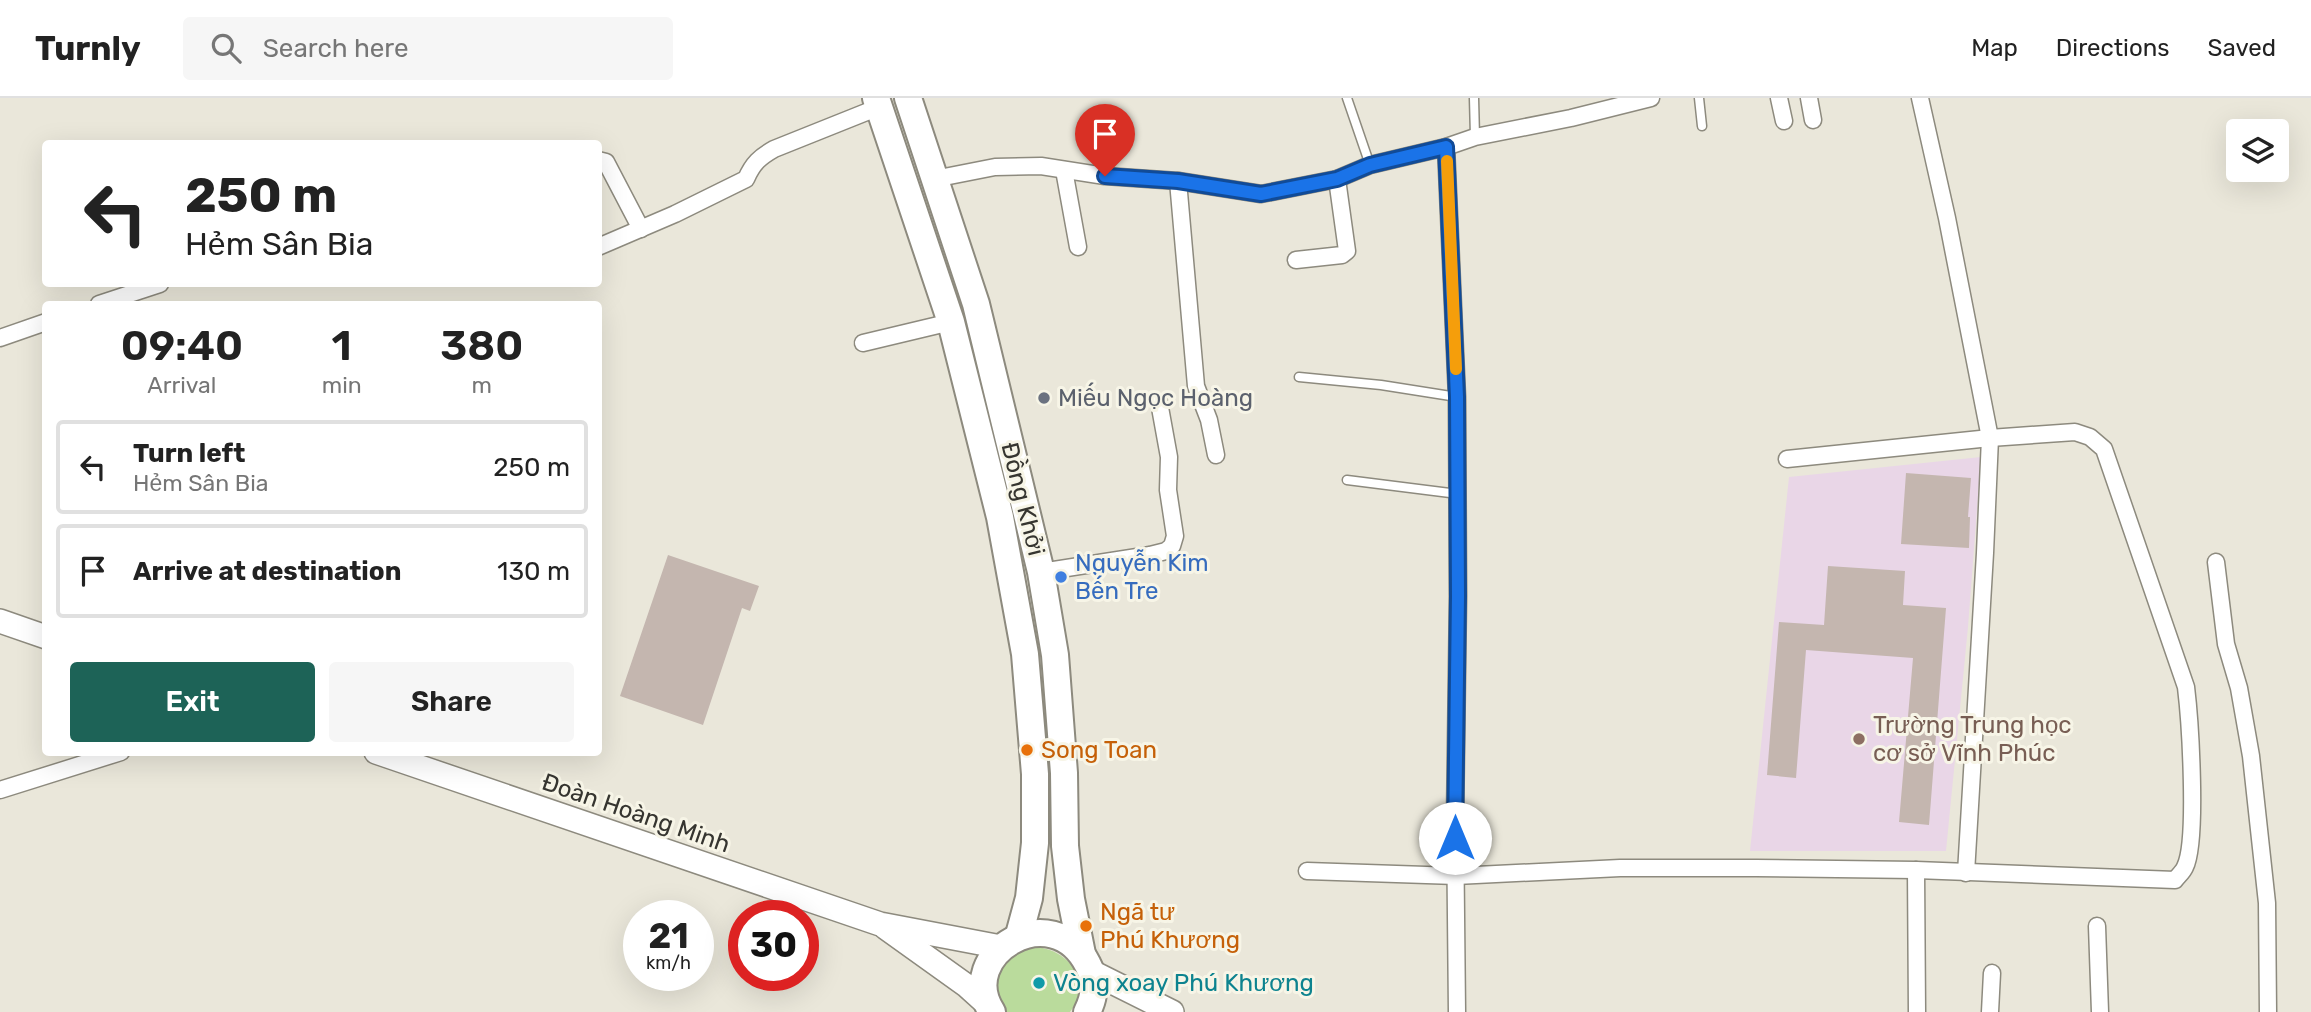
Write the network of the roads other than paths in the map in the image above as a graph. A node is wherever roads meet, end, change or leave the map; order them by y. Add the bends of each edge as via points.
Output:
1 (908, 98) edge
2 (1347, 98) edge
3 (1474, 98) edge
4 (1651, 98) edge
5 (1699, 98) edge
6 (1779, 98) edge
7 (1809, 98) edge
8 (1920, 98) edge
9 (877, 102) edge
10 (1813, 120) dead end
11 (1784, 121) dead end
12 (1703, 126) dead end
13 (1475, 137) junction
14 (1446, 147) junction
15 (602, 161) edge
16 (1370, 165) junction
17 (1064, 170) junction
18 (934, 179) junction
19 (1337, 179) junction
20 (1178, 181) junction
21 (640, 229) junction
22 (602, 245) edge
23 (1078, 247) dead end
24 (1296, 260) dead end
25 (151, 287) edge
26 (108, 301) edge
27 (976, 304) junction
28 (950, 316) junction
29 (42, 324) edge
30 (0, 338) edge
31 (863, 344) dead end
32 (1298, 377) dead end
33 (1457, 397) junction
34 (1159, 402) dead end
35 (1990, 438) junction
36 (1216, 455) dead end
37 (1787, 459) dead end
38 (1347, 480) dead end
39 (1458, 494) junction
40 (2216, 562) dead end
41 (1041, 572) junction
42 (0, 621) edge
43 (42, 636) edge
44 (108, 756) edge
45 (388, 756) edge
46 (1064, 773) junction
47 (1035, 774) junction
48 (0, 790) edge
49 (1916, 870) junction
50 (1307, 871) dead end
51 (1966, 873) junction
52 (1456, 876) junction
53 (880, 924) junction
54 (2097, 926) dead end
55 (1010, 941) junction
56 (1087, 963) junction
57 (1992, 973) dead end
58 (990, 1009) edge
59 (1087, 1012) edge
60 (1172, 1012) edge
61 (1457, 1012) edge
62 (1917, 1012) edge
63 (1990, 1012) edge
64 (2099, 1012) edge
65 (2269, 1012) edge

1 - 18 main road, Đồng Khởi
2 - 16 lane
3 - 13 lane
4 - 13 street
5 - 12 lane
6 - 11 street
7 - 10 street
8 - 35 street
9 - 21 street via 774,149 758,158 746,179
9 - 28 main road, Đồng Khởi
13 - 14 street
14 - 16 street
14 - 33 street
15 - 21 street
16 - 19 street
17 - 18 street via 1016,165
17 - 20 street
17 - 23 street
18 - 27 main road, Đồng Khởi
19 - 20 street via 1261,194
19 - 24 street via 1347,251
20 - 36 street via 1196,386
21 - 22 street
25 - 26 street
27 - 28 main road
27 - 41 main road, Đồng Khởi
28 - 31 street
28 - 47 main road, Đồng Khởi via 1000,517 1026,654
29 - 30 street
32 - 33 lane
33 - 39 street
34 - 41 street via 1169,457 1172,547 1150,555
35 - 37 street
35 - 51 street
35 - 51 street via 2075,432 2104,449 2186,687 2191,841 2185,867 2175,880
38 - 39 lane
39 - 52 street
40 - 65 street via 2225,644 2251,756 2267,903
41 - 46 main road, Đồng Khởi via 1055,655
42 - 43 main road
44 - 48 street
45 - 53 main road, Đoàn Hoàng Minh
46 - 47 main road
46 - 56 main road, Đồng Khởi via 1071,899
47 - 55 main road, Đồng Khởi via 1029,898
49 - 51 street
49 - 52 street via 1620,868
49 - 62 street
50 - 52 street
52 - 61 street
53 - 55 main road, Đoàn Hoàng Minh
53 - 58 main road, Đoàn Hoàng Minh via 967,986
54 - 64 street
55 - 56 main road via 1033,932 1060,937 1073,944
55 - 58 main road via 991,960 986,974 984,990
56 - 59 main road via 1094,989
56 - 60 main road
57 - 63 street

